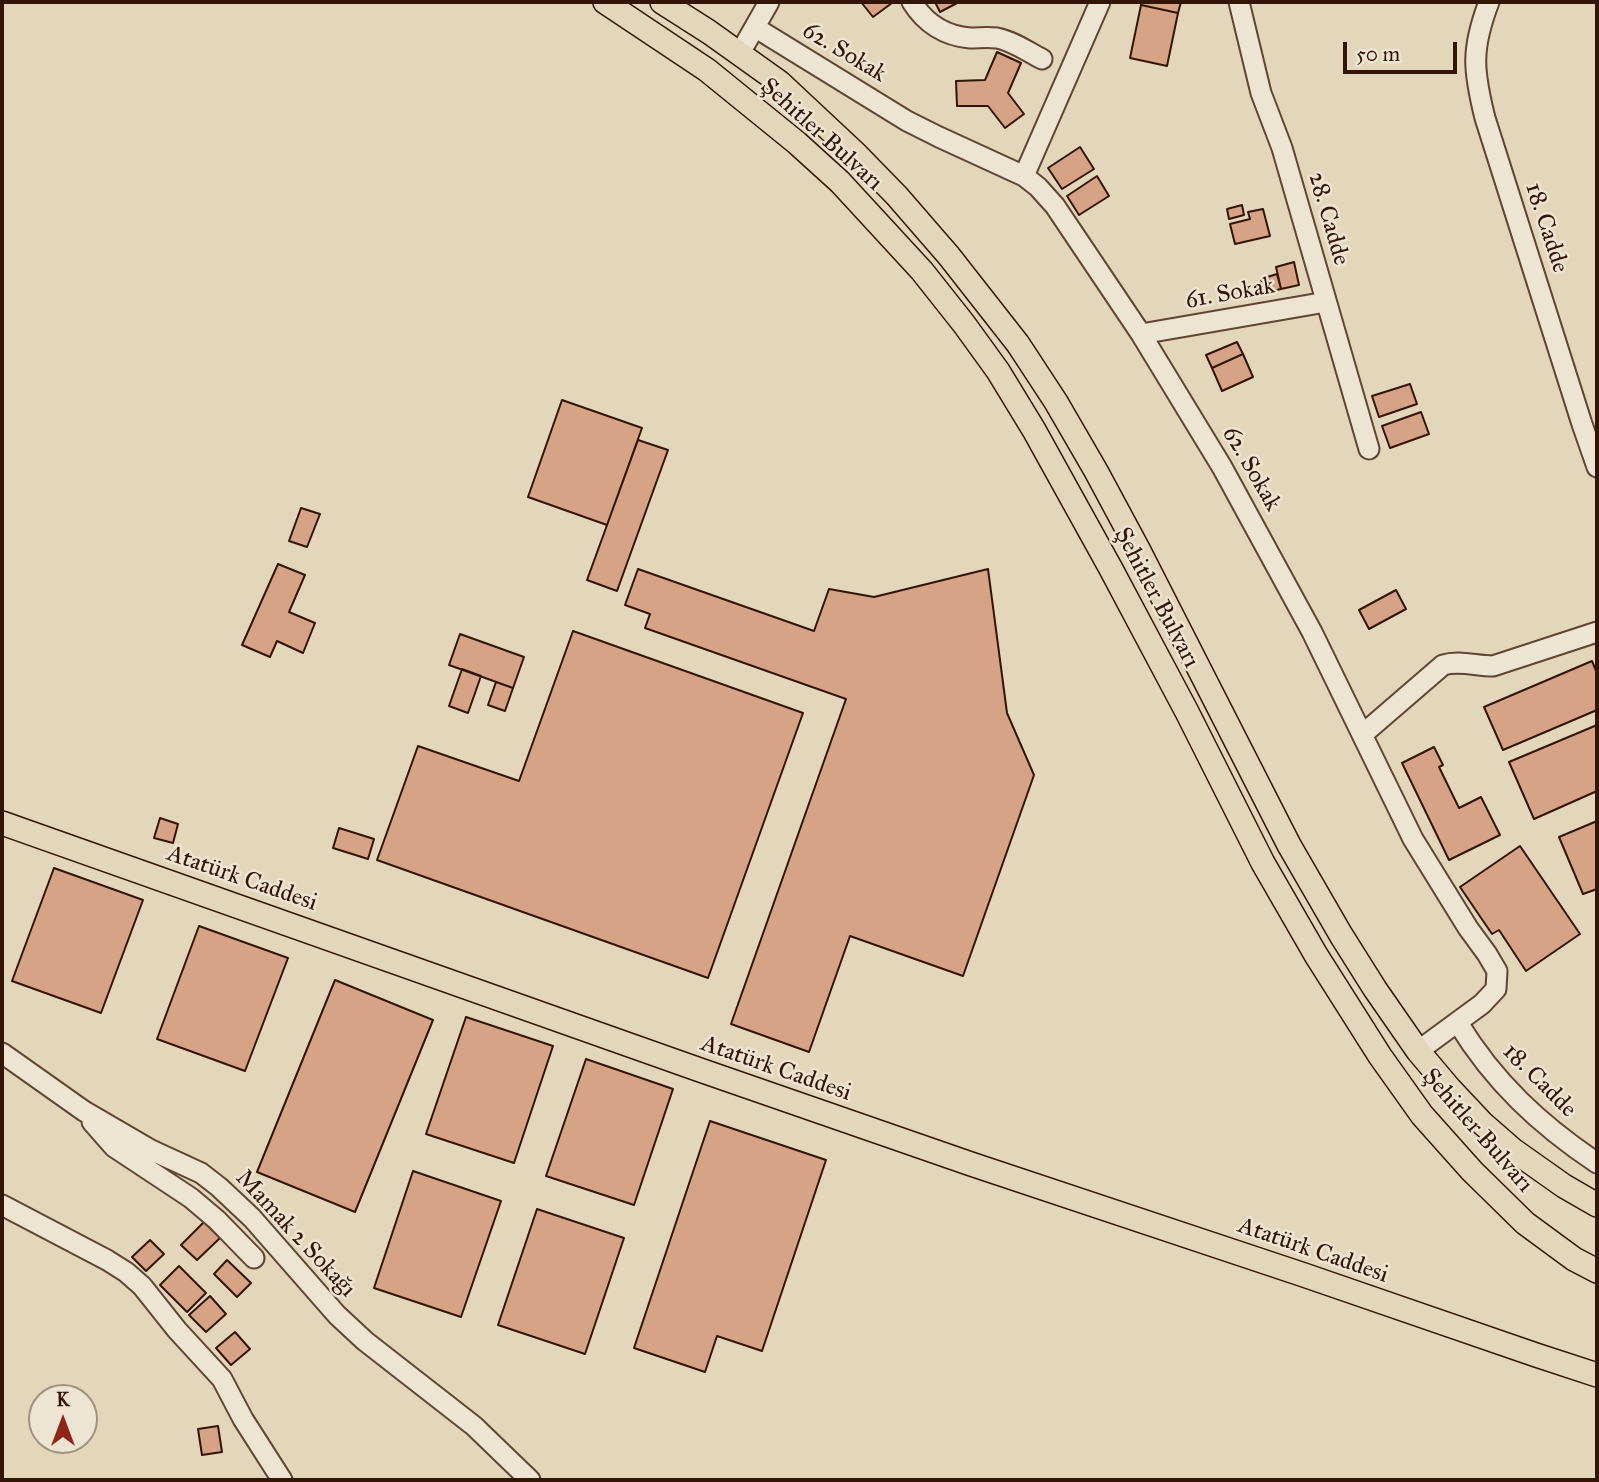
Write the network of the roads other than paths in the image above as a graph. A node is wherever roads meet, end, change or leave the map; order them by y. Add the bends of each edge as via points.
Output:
1 (605, 2) edge
2 (662, 2) edge
3 (769, 2) edge
4 (912, 2) edge
5 (1100, 2) edge
6 (1239, 2) edge
7 (1489, 2) edge
8 (756, 28) junction
9 (740, 53) junction
10 (1042, 59) dead end
11 (1024, 176) junction
12 (1326, 302) junction
13 (1141, 334) junction
14 (1369, 449) dead end
15 (1597, 467) edge
16 (1597, 632) edge
17 (1363, 734) junction
18 (2, 823) edge
19 (1458, 1023) junction
20 (1418, 1051) junction
21 (2, 1053) edge
22 (84, 1111) junction
23 (1597, 1163) edge
24 (2, 1205) edge
25 (1597, 1205) edge
26 (254, 1258) dead end
27 (1597, 1271) edge
28 (1536, 1356) junction
29 (1597, 1375) edge
30 (1597, 1391) edge
31 (282, 1480) edge
32 (530, 1480) edge

1 - 27 main road, Şehitler Bulvarı via 707,70 797,143 840,182 964,324 1034,430 1263,863 1380,1056 1422,1115 1472,1171 1525,1223
2 - 9 main road, Şehitler Bulvarı
3 - 8 street
4 - 10 street via 932,25 948,33 998,38
5 - 11 street
6 - 12 street, 28. Cadde via 1261,93 1282,148
7 - 15 street, 18. Cadde via 1476,43 1476,82
8 - 9 street
8 - 11 street, 62. Sokak via 907,121
9 - 20 main road, Şehitler Bulvarı via 797,98 897,196 1018,344 1096,471 1289,845 1340,935
11 - 13 street, 62. Sokak via 1055,206
12 - 13 street, 61. Sokak
12 - 14 street, 28. Cadde
13 - 17 street, 62. Sokak via 1273,558
16 - 17 street via 1493,666 1452,662
17 - 19 street, 62. Sokak via 1413,839 1497,971 1496,989
18 - 28 main road, Atatürk Caddesi via 713,1075
19 - 20 street, 62. Sokak
19 - 23 street, 18. Cadde via 1474,1050 1524,1106
20 - 25 main road, Şehitler Bulvarı via 1482,1123 1513,1150
21 - 22 street, Mamak 2 Sokağı
22 - 26 street via 114,1147 191,1198
22 - 32 street, Mamak 2 Sokağı via 219,1186 337,1315 474,1426
24 - 31 street via 107,1260 142,1286 222,1379
28 - 29 main road, Atatürk Caddesi
28 - 30 main road, Atatürk Caddesi

